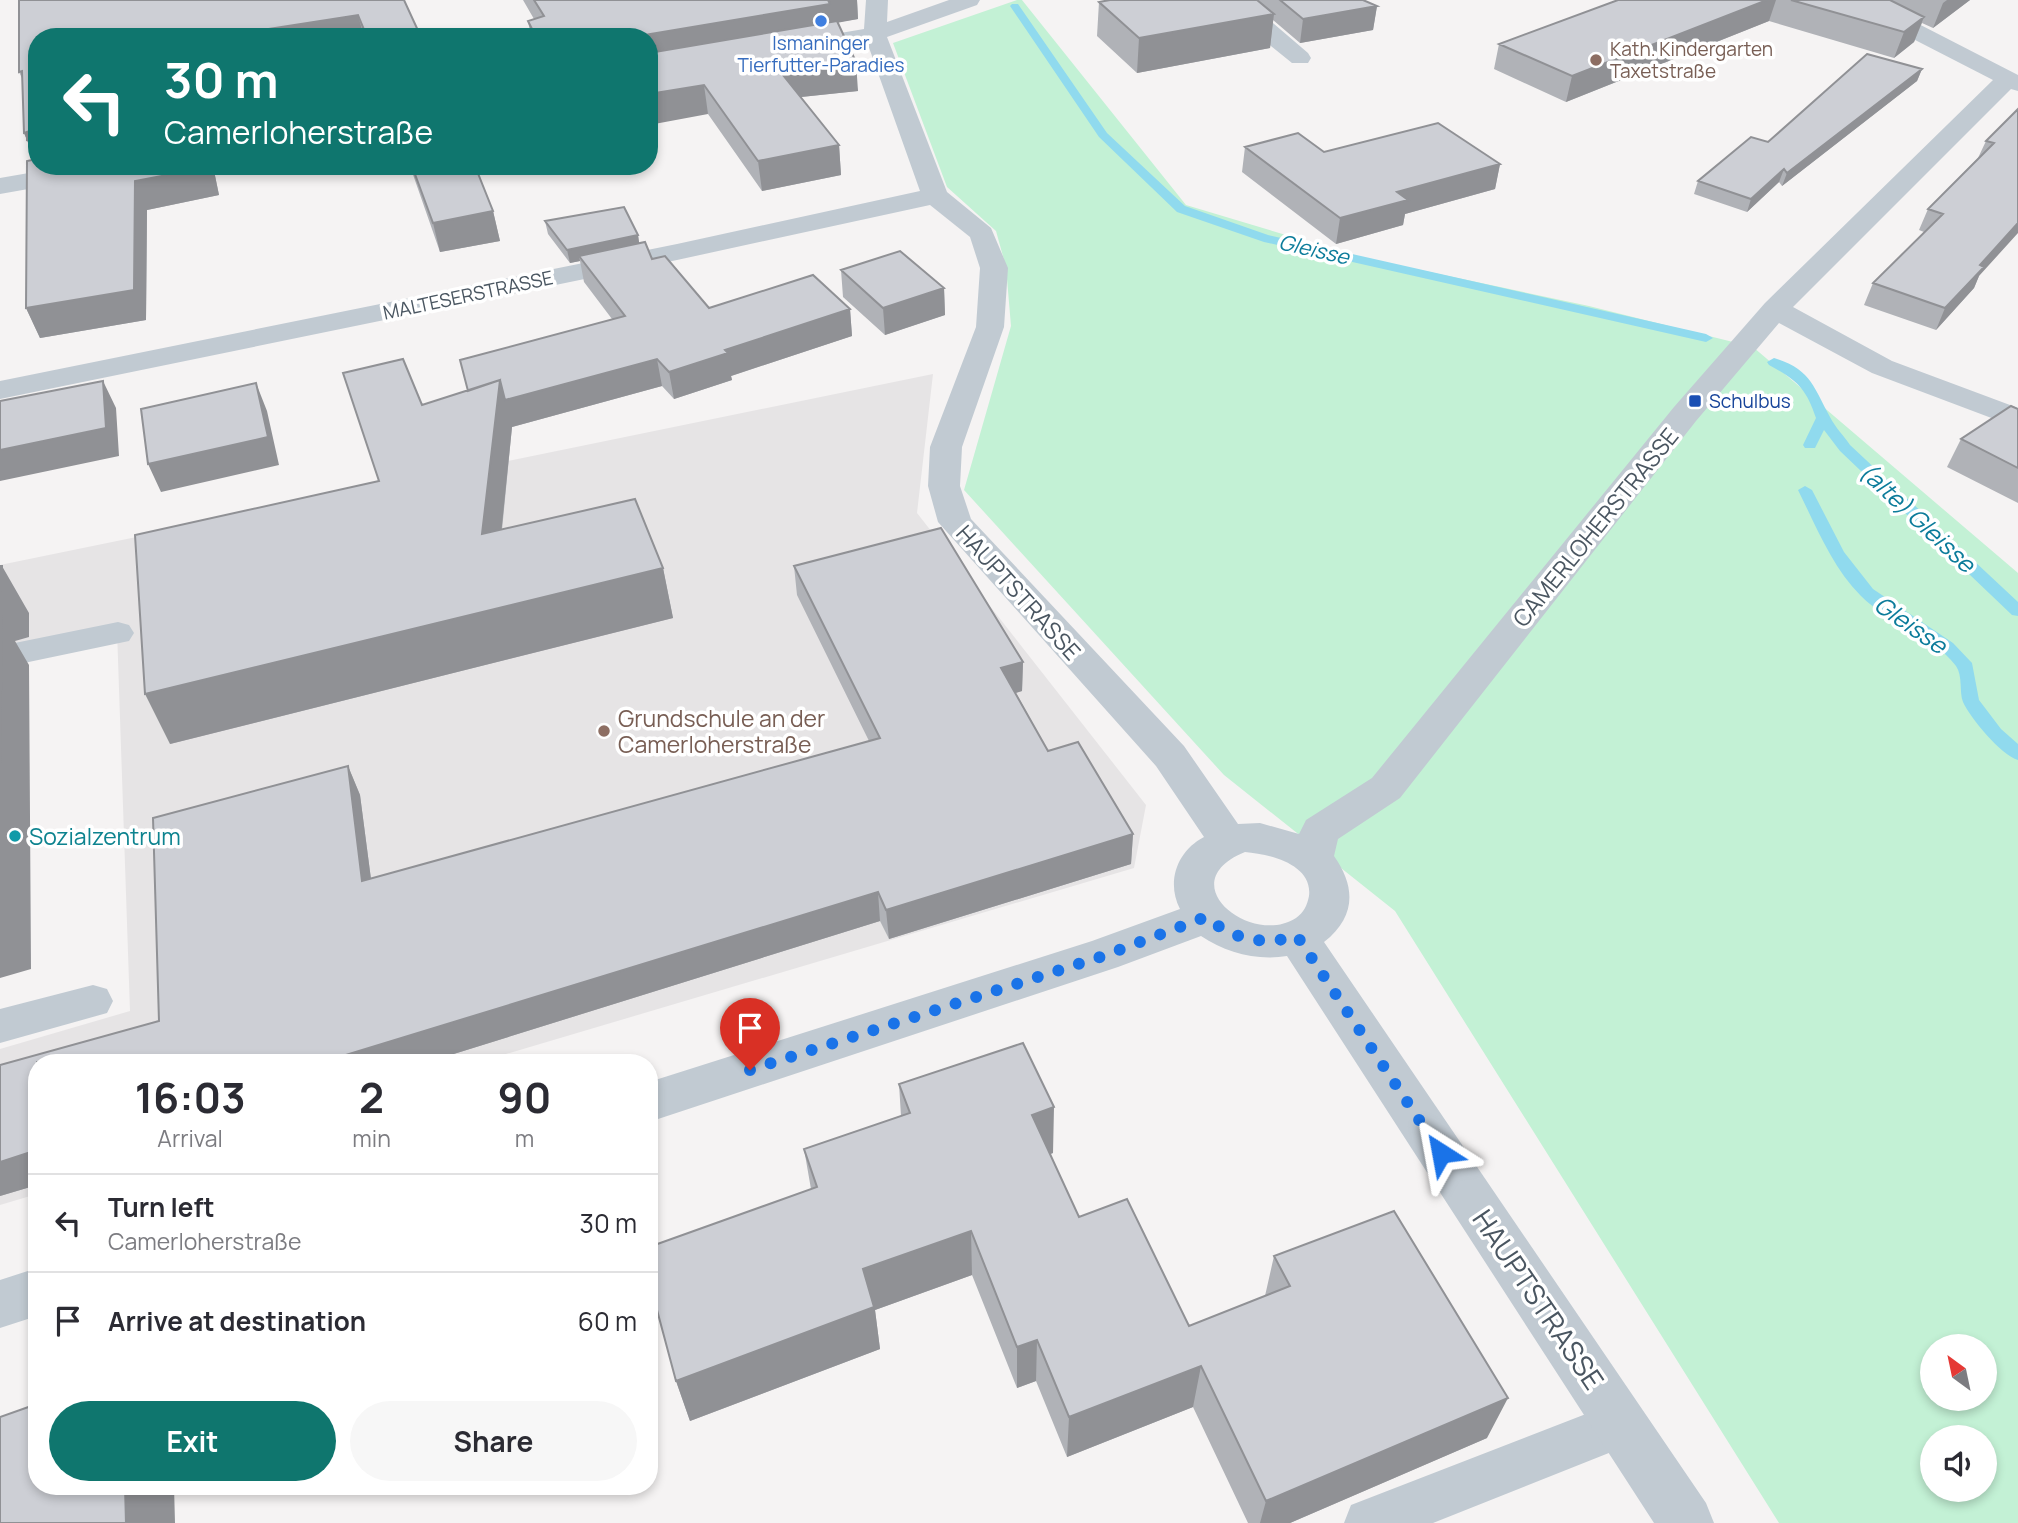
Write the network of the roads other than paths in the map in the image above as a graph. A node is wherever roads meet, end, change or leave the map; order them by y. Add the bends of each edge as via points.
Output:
1 (877, 0) edge
2 (969, 0) edge
3 (1234, 0) edge
4 (1854, 0) edge
5 (875, 34) junction
6 (770, 52) edge
7 (1300, 58) dead end
8 (2013, 81) edge
9 (62, 175) edge
10 (0, 186) edge
11 (935, 196) junction
12 (1775, 309) junction
13 (0, 390) edge
14 (2018, 419) edge
15 (118, 633) dead end
16 (0, 657) edge
17 (1227, 841) junction
18 (1313, 859) junction
19 (1206, 917) junction
20 (1297, 936) junction
21 (93, 1001) dead end
22 (0, 1026) edge
23 (658, 1099) edge
24 (28, 1295) edge
25 (0, 1304) edge
26 (1622, 1424) junction
27 (1369, 1523) edge
28 (1686, 1523) edge

1 - 5 street
2 - 5 street
3 - 7 street
4 - 8 street
5 - 6 street
5 - 11 street
8 - 12 street, CAMERLOHERSTRASSE
9 - 10 street
11 - 13 street, MALTESERSTRASSE
11 - 17 street, HAUPTSTRASSE via 982,234 994,268 990,327 946,447 944,486 955,523 1170,756
12 - 14 street via 1882,367
12 - 18 street, CAMERLOHERSTRASSE via 1685,414 1386,788 1320,831
15 - 16 lane
17 - 18 street via 1263,837 1298,848
17 - 19 street via 1197,865 1193,882 1196,900
18 - 20 street via 1325,875 1330,893 1327,910
19 - 20 street via 1221,929 1259,942
19 - 23 street via 1103,956
20 - 26 street, HAUPTSTRASSE
21 - 22 lane
24 - 25 street
26 - 27 lane
26 - 28 street, HAUPTSTRASSE

